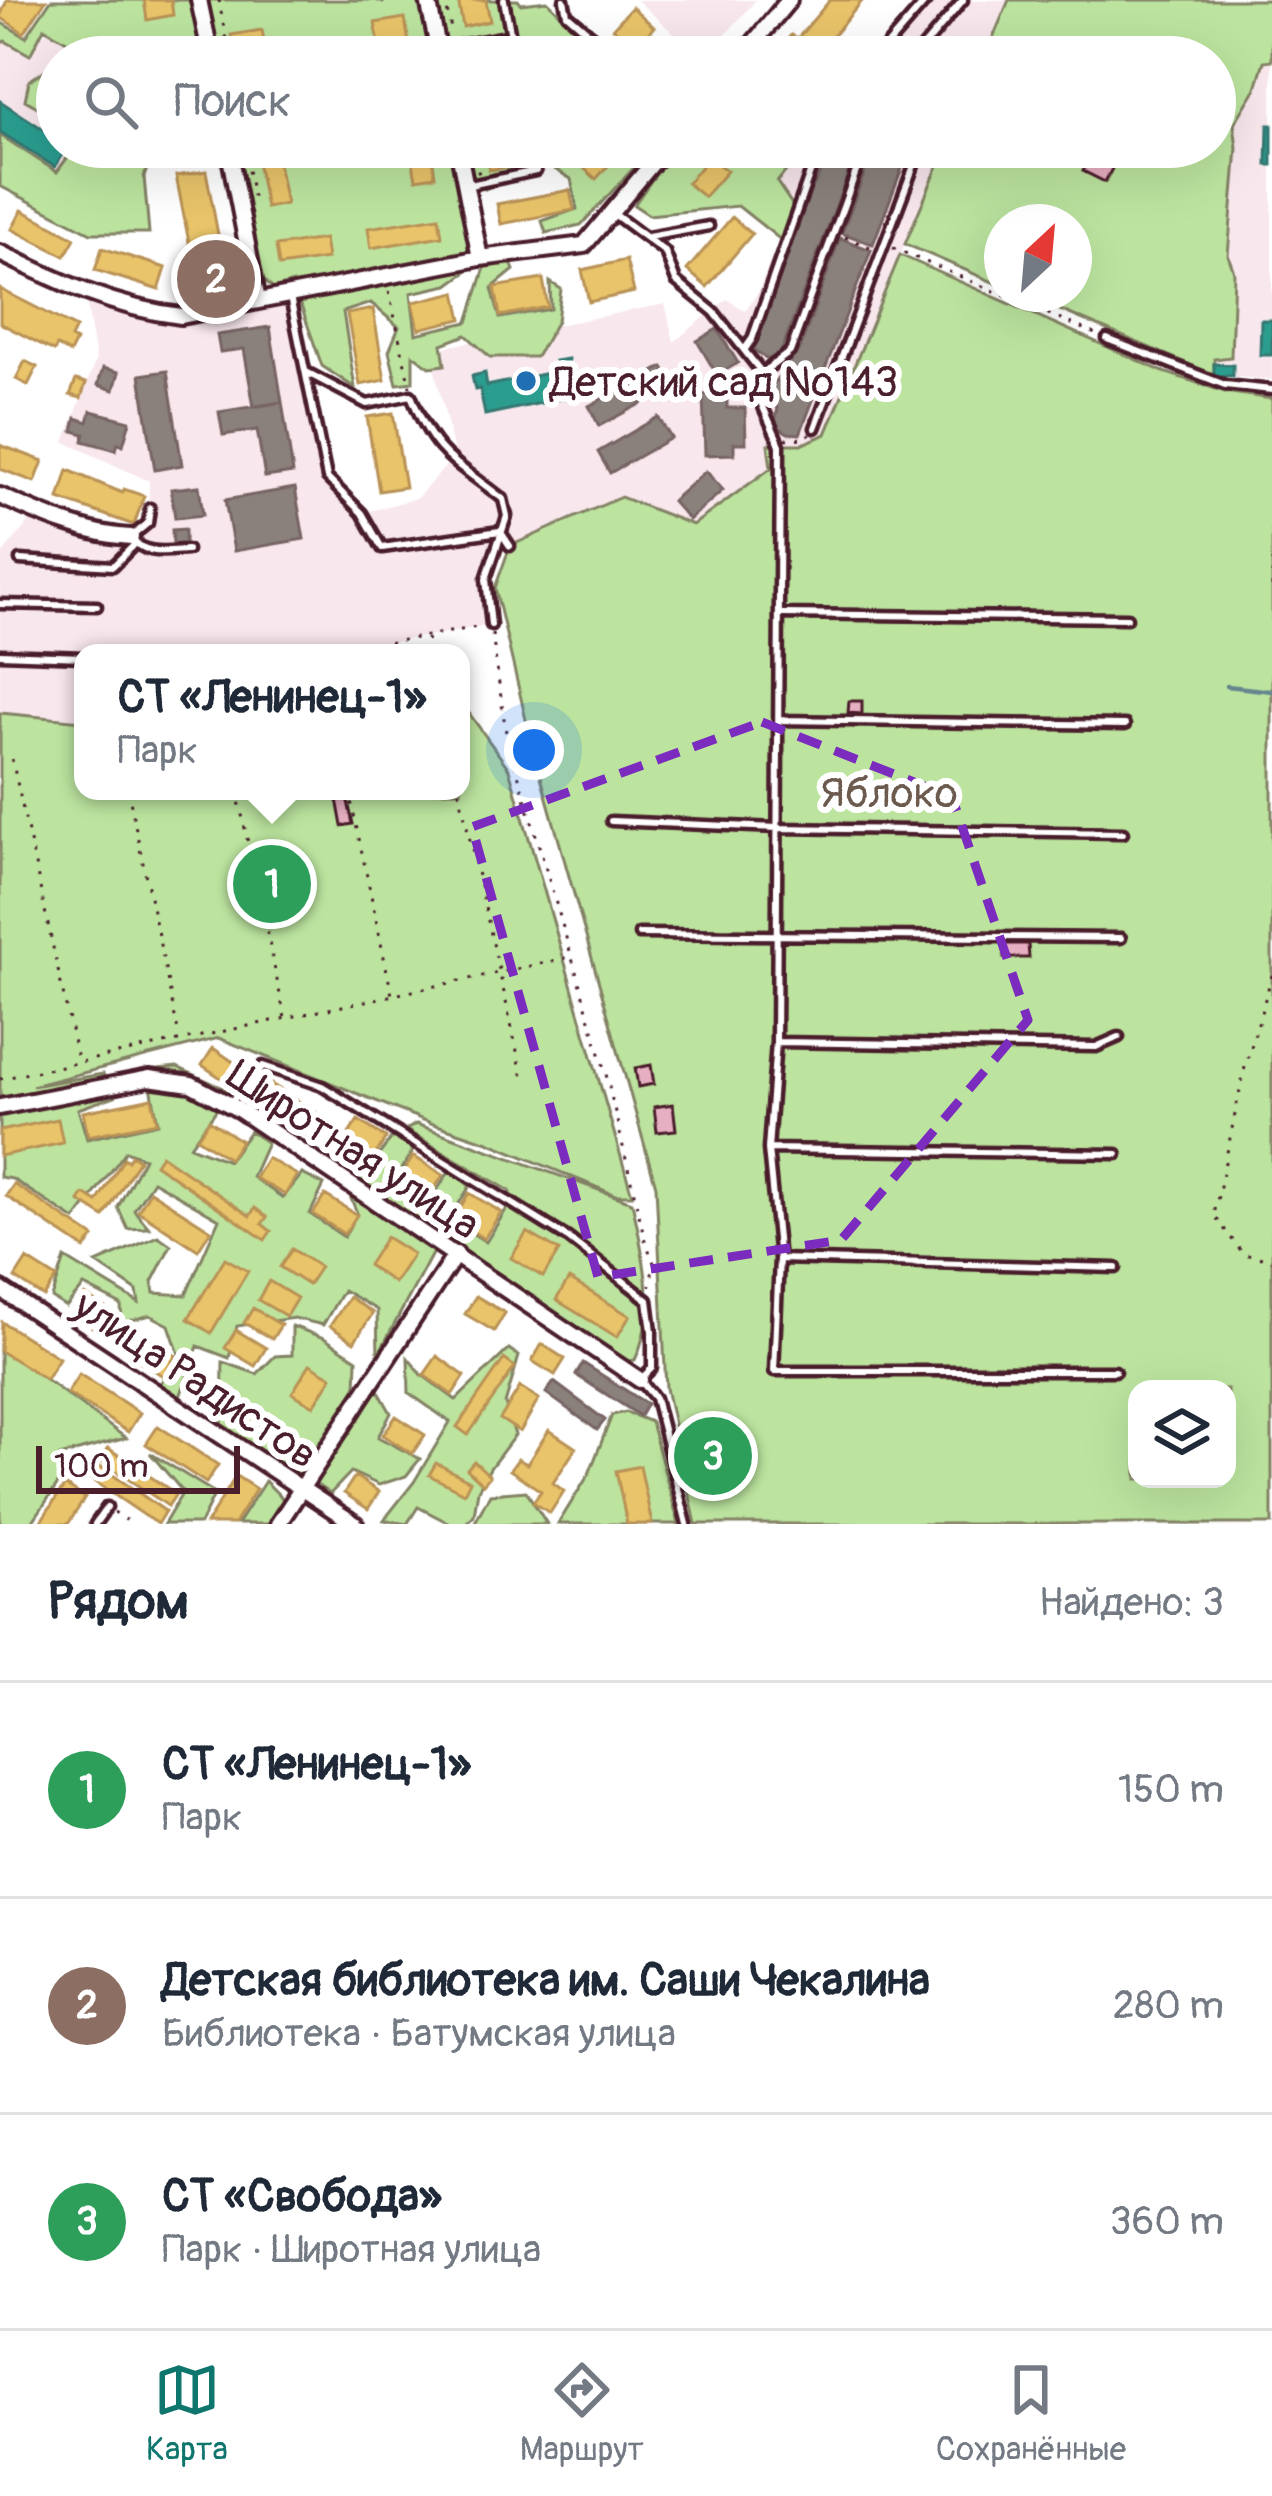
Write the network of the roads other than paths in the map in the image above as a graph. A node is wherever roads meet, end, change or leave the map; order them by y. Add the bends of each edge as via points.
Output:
1 (200, 0) edge
2 (428, 0) edge
3 (505, 0) edge
4 (564, 0) edge
5 (789, 0) edge
6 (927, 0) edge
7 (963, 0) edge
8 (511, 35) joint
9 (207, 36) edge
10 (439, 36) edge
11 (507, 36) edge
12 (593, 36) edge
13 (759, 36) edge
14 (896, 36) edge
15 (936, 36) edge
16 (232, 168) edge
17 (462, 168) edge
18 (535, 168) edge
19 (648, 168) edge
20 (812, 168) edge
21 (857, 168) edge
22 (914, 168) edge
23 (465, 186) junction
24 (611, 212) junction
25 (709, 226) dead end
26 (648, 237) junction
27 (0, 253) edge
28 (480, 258) junction
29 (290, 297) junction
30 (258, 301) junction
31 (1107, 339) road end
32 (745, 349) junction
33 (306, 372) junction
34 (762, 374) junction
35 (1272, 390) edge
36 (815, 428) road end
37 (2, 502) edge
38 (150, 508) dead end
39 (500, 531) junction
40 (133, 541) junction
41 (510, 545) dead end
42 (187, 550) dead end
43 (20, 560) dead end
44 (0, 604) edge
45 (97, 606) dead end
46 (781, 614) junction
47 (1127, 618) dead end
48 (490, 625) road end
49 (0, 654) edge
50 (74, 657) edge
51 (780, 720) junction
52 (1125, 725) dead end
53 (610, 821) dead end
54 (778, 828) junction
55 (1123, 833) dead end
56 (776, 933) junction
57 (639, 934) dead end
58 (1121, 938) dead end
59 (1119, 1037) dead end
60 (776, 1042) junction
61 (229, 1104) junction
62 (0, 1108) edge
63 (768, 1149) junction
64 (1118, 1154) dead end
65 (456, 1254) junction
66 (779, 1259) junction
67 (1116, 1268) dead end
68 (0, 1288) edge
69 (1114, 1371) dead end
70 (640, 1380) junction
71 (302, 1488) junction
72 (106, 1507) road end
73 (95, 1524) edge
74 (278, 1524) edge
75 (355, 1524) edge
76 (687, 1524) edge

1 - 9 street
2 - 10 street
3 - 8 lane
4 - 12 lane via 567,14
5 - 13 street
6 - 14 lane
7 - 15 lane
8 - 11 lane
16 - 30 street
17 - 23 street
18 - 23 lane
19 - 24 street
20 - 32 lane
21 - 34 lane via 790,352
22 - 36 lane
23 - 28 street
24 - 26 lane
24 - 28 street via 584,245
25 - 26 lane
26 - 32 lane via 665,252 676,281
27 - 30 street via 136,310 181,316
28 - 29 street
29 - 30 street
29 - 33 lane
31 - 35 lane via 1225,385
32 - 34 lane
33 - 39 lane via 367,404 411,395 448,461 502,499 507,516
33 - 39 lane via 327,478 382,548
34 - 46 lane via 759,398 778,439
37 - 40 street
38 - 40 lane
39 - 41 lane
39 - 48 lane via 486,579
40 - 42 lane via 151,551
40 - 43 lane via 112,566
44 - 45 lane
46 - 47 lane
46 - 51 lane
49 - 50 lane
51 - 52 lane
51 - 54 lane
53 - 54 lane
54 - 55 lane
54 - 56 lane
56 - 57 lane
56 - 58 lane
56 - 60 lane
59 - 60 lane via 1096,1047
60 - 63 lane
61 - 62 street, Широтная улица via 191,1084 149,1078
61 - 65 street, Широтная улица
61 - 70 lane via 263,1066 322,1086 568,1238 647,1300 652,1367
63 - 64 lane
63 - 66 lane
65 - 70 street, Широтная улица
65 - 71 street
66 - 67 lane
66 - 69 lane via 774,1371
68 - 71 street, улица Радистов
70 - 76 lane via 655,1398
71 - 74 street
71 - 75 street, улица Радистов
72 - 73 lane

